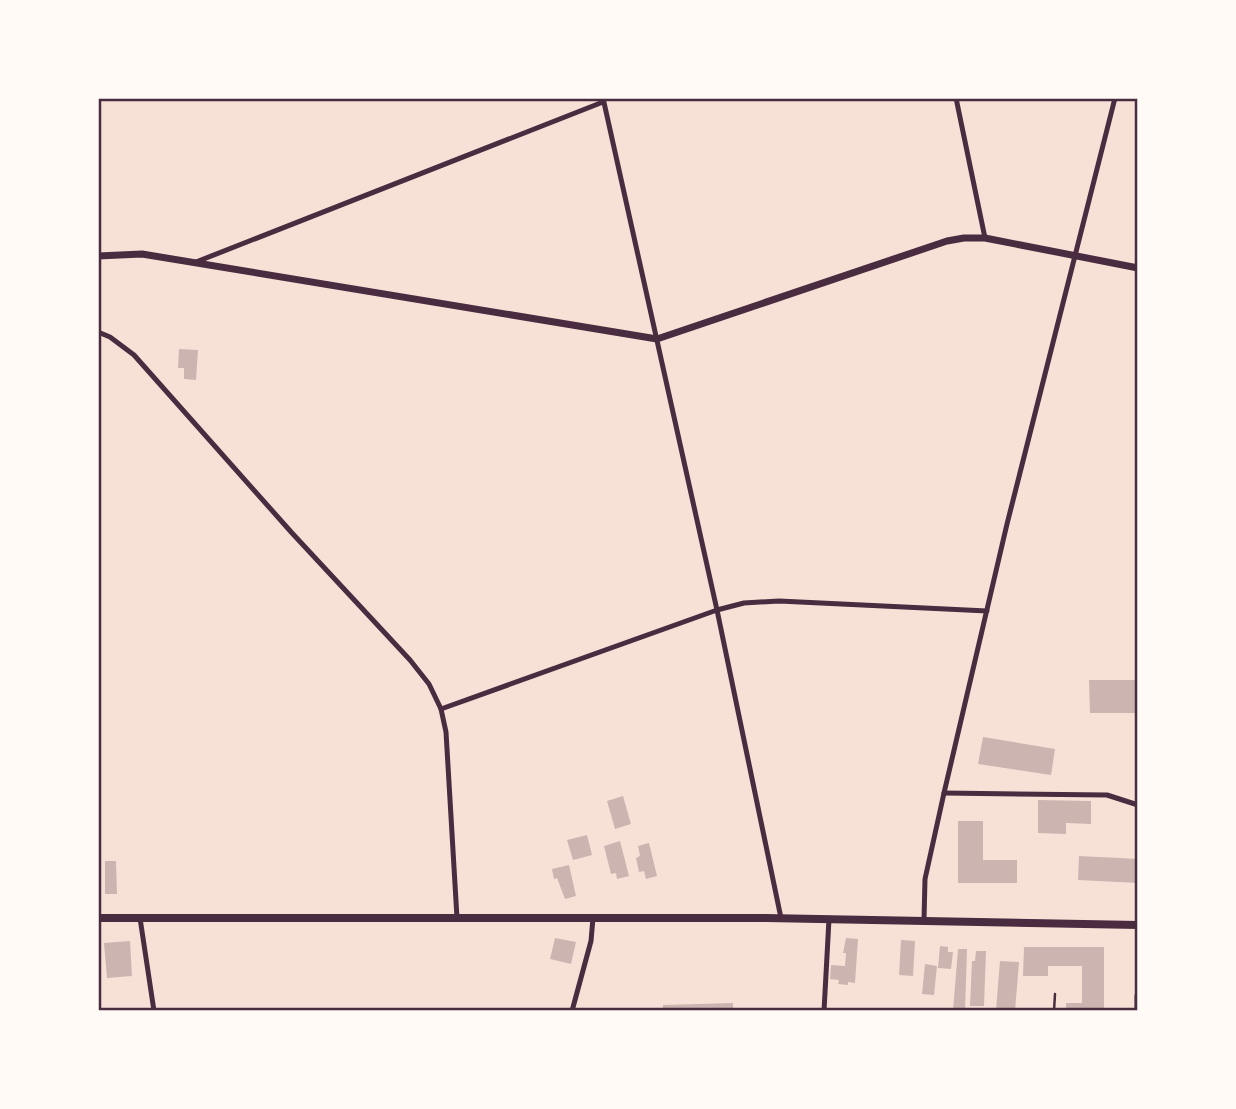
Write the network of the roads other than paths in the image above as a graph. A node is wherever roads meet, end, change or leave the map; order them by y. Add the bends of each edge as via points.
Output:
1 (956, 98) edge
2 (1115, 98) edge
3 (603, 100) edge
4 (985, 238) junction
5 (1074, 255) junction
6 (98, 256) edge
7 (195, 263) junction
8 (1138, 268) edge
9 (98, 332) edge
10 (657, 339) junction
11 (717, 610) junction
12 (987, 611) junction
13 (441, 709) junction
14 (944, 793) junction
15 (1138, 805) edge
16 (98, 918) edge
17 (140, 918) junction
18 (457, 918) junction
19 (593, 918) junction
20 (781, 918) junction
21 (829, 919) junction
22 (924, 920) junction
23 (1138, 925) edge
24 (1055, 994) dead end
25 (1138, 996) edge
26 (154, 1011) edge
27 (572, 1011) edge
28 (824, 1011) edge
29 (1054, 1011) edge
30 (1138, 1011) edge

1 - 4 street
2 - 5 street
3 - 7 street
3 - 10 street
4 - 5 street
4 - 10 street via 947,241
5 - 8 street
5 - 12 street
6 - 7 street via 142,254
7 - 10 street
9 - 13 street via 134,355 410,660
10 - 11 street
11 - 12 street via 779,601
11 - 13 street
11 - 20 street
12 - 14 street
13 - 18 street
14 - 15 street via 1107,796
14 - 22 street via 925,879
16 - 17 main road
17 - 18 main road
17 - 26 street
18 - 19 main road
19 - 20 main road
19 - 27 street
20 - 21 main road
21 - 22 main road
21 - 28 street
22 - 23 main road
24 - 29 lane
25 - 30 street

